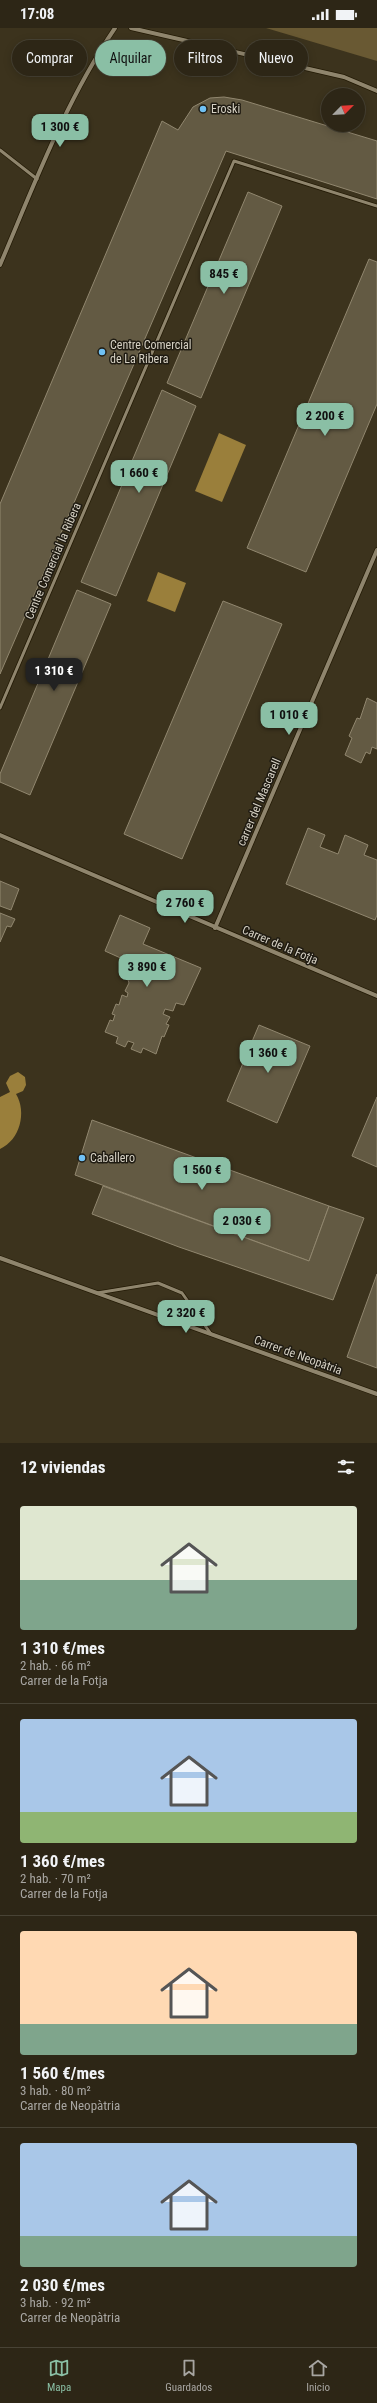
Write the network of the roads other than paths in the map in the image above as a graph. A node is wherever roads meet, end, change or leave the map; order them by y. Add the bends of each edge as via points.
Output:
1 (115, 28) edge
2 (131, 28) edge
3 (377, 90) edge
4 (0, 150) edge
5 (37, 179) junction
6 (377, 206) edge
7 (0, 264) edge
8 (377, 550) edge
9 (0, 708) edge
10 (0, 834) edge
11 (216, 928) junction
12 (377, 996) edge
13 (0, 1258) edge
14 (97, 1293) junction
15 (211, 1334) junction
16 (377, 1394) edge

1 - 5 street via 92,62
2 - 3 street via 344,77
4 - 5 lane
5 - 7 street
6 - 9 lane, Centre Comercial la Ribera via 234,161
8 - 11 street, carrer del Mascarell
10 - 11 street, Carrer de la Fotja
11 - 12 street, Carrer de la Fotja
13 - 14 street, Carrer de Neopàtria
14 - 15 street, Carrer de Neopàtria
14 - 15 lane, Carrer de Neopàtria via 158,1283 182,1293
15 - 16 street, Carrer de Neopàtria

